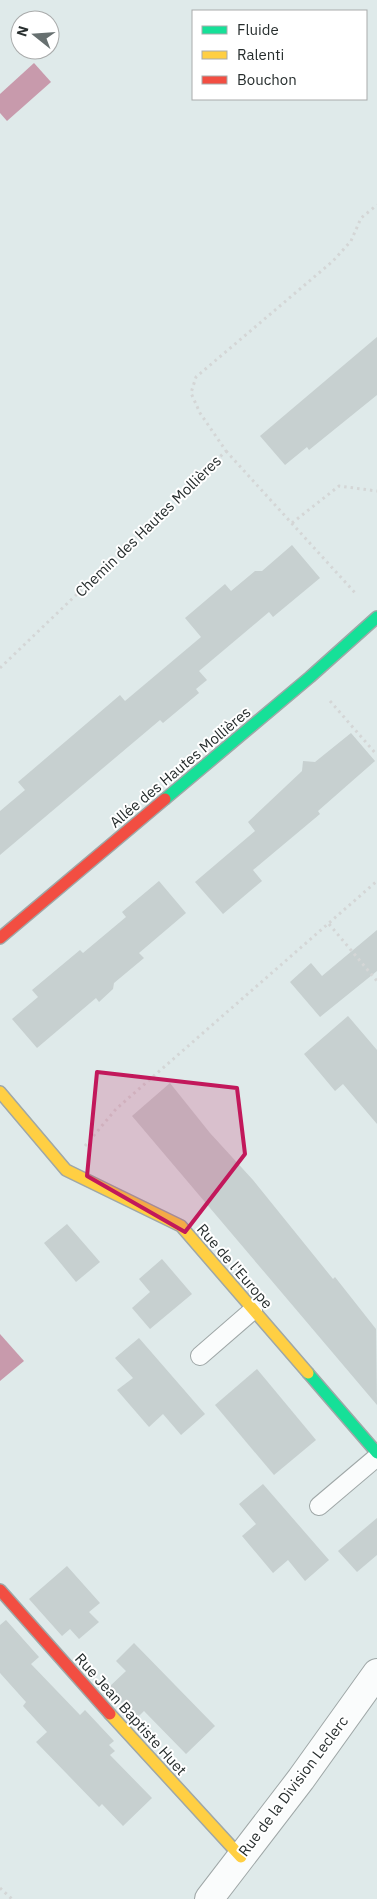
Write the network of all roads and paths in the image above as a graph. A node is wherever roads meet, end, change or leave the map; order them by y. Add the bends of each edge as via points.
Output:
1 (377, 205) edge
2 (226, 451) junction
3 (377, 490) edge
4 (292, 523) junction
5 (364, 602) dead end
6 (377, 617) edge
7 (0, 668) edge
8 (310, 677) junction
9 (377, 755) edge
10 (377, 881) edge
11 (329, 924) junction
12 (0, 938) edge
13 (377, 980) edge
14 (0, 1093) edge
15 (66, 1170) junction
16 (253, 1310) junction
17 (200, 1356) dead end
18 (377, 1455) edge
19 (319, 1506) dead end
20 (0, 1590) edge
21 (377, 1672) edge
22 (241, 1857) junction
23 (0, 1888) edge
24 (12, 1899) edge
25 (209, 1899) edge

1 - 2 path, Chemin des Hautes Mollières via 361,218 351,241 333,261 196,377 191,393 200,413
2 - 4 path
2 - 7 path, Chemin des Hautes Mollières
3 - 4 path via 339,486
4 - 5 path
6 - 8 street, Allée des Hautes Mollières
8 - 9 path
8 - 12 street, Allée des Hautes Mollières
10 - 11 path
11 - 13 path
11 - 15 path via 116,1109
14 - 15 street, Rue de l'Europe
15 - 16 street, Rue de l'Europe via 181,1226
16 - 17 lane
16 - 18 street, Rue de l'Europe
18 - 19 lane
20 - 22 street, Rue Jean Baptiste Huet
21 - 22 street, Rue de la Division Leclerc
22 - 25 street, Rue de la Division Leclerc
23 - 24 path

